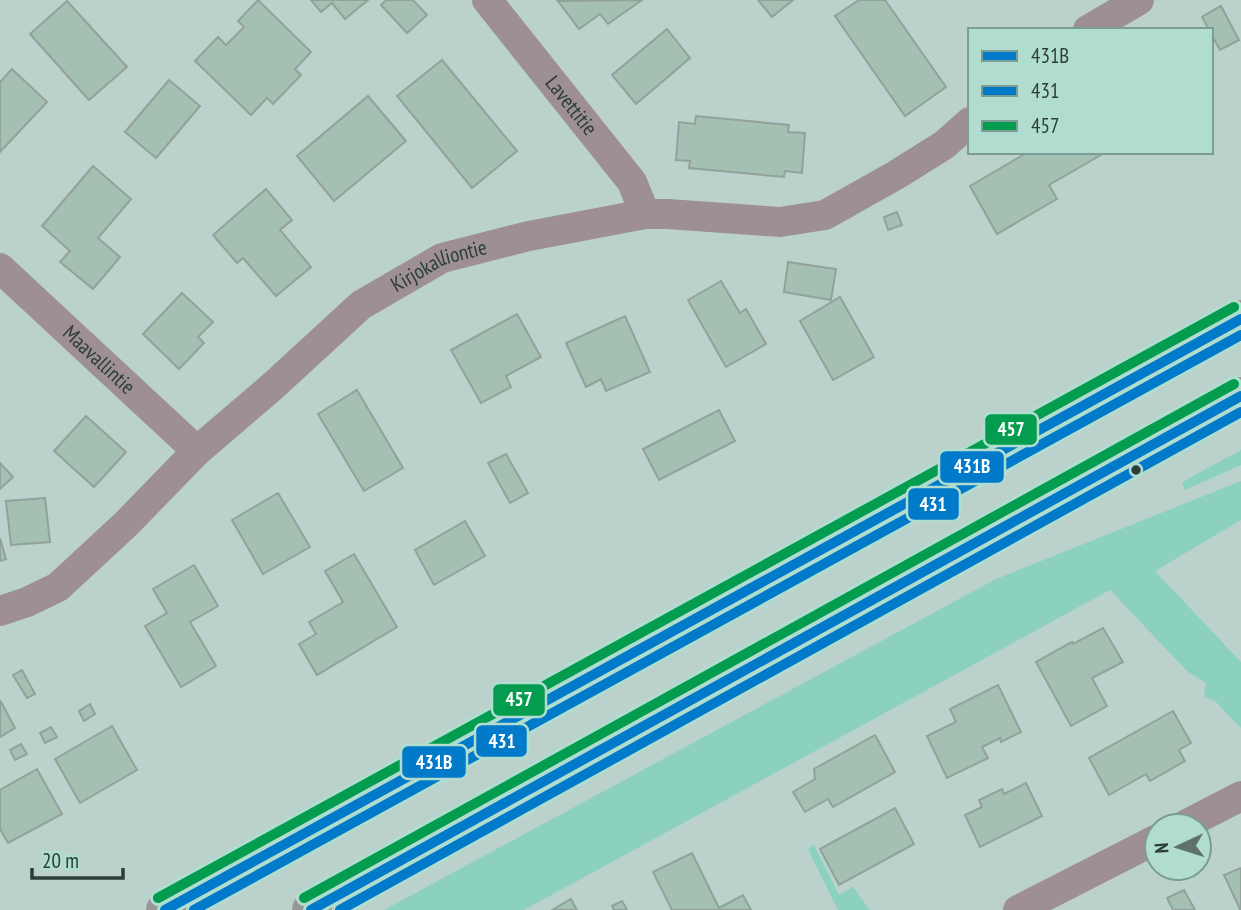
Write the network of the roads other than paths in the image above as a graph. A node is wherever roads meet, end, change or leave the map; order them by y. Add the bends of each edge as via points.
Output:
1 (487, 0) edge
2 (1139, 0) edge
3 (1091, 28) edge
4 (968, 124) edge
5 (645, 214) junction
6 (0, 268) edge
7 (1241, 319) edge
8 (1241, 396) edge
9 (197, 451) junction
10 (0, 611) edge
11 (1241, 796) edge
12 (1210, 812) edge
13 (1143, 846) edge
14 (165, 910) edge
15 (310, 910) edge
16 (1018, 910) edge

1 - 5 street, Lavettitie via 632,182
2 - 3 street
4 - 5 street, Kirjokalliontie via 944,145 825,215 780,222
5 - 9 street, Kirjokalliontie via 442,258 361,304
6 - 9 street, Maavallintie
7 - 14 highway
8 - 15 highway
9 - 10 street, Kirjokalliontie via 58,587
11 - 12 street
13 - 16 street

